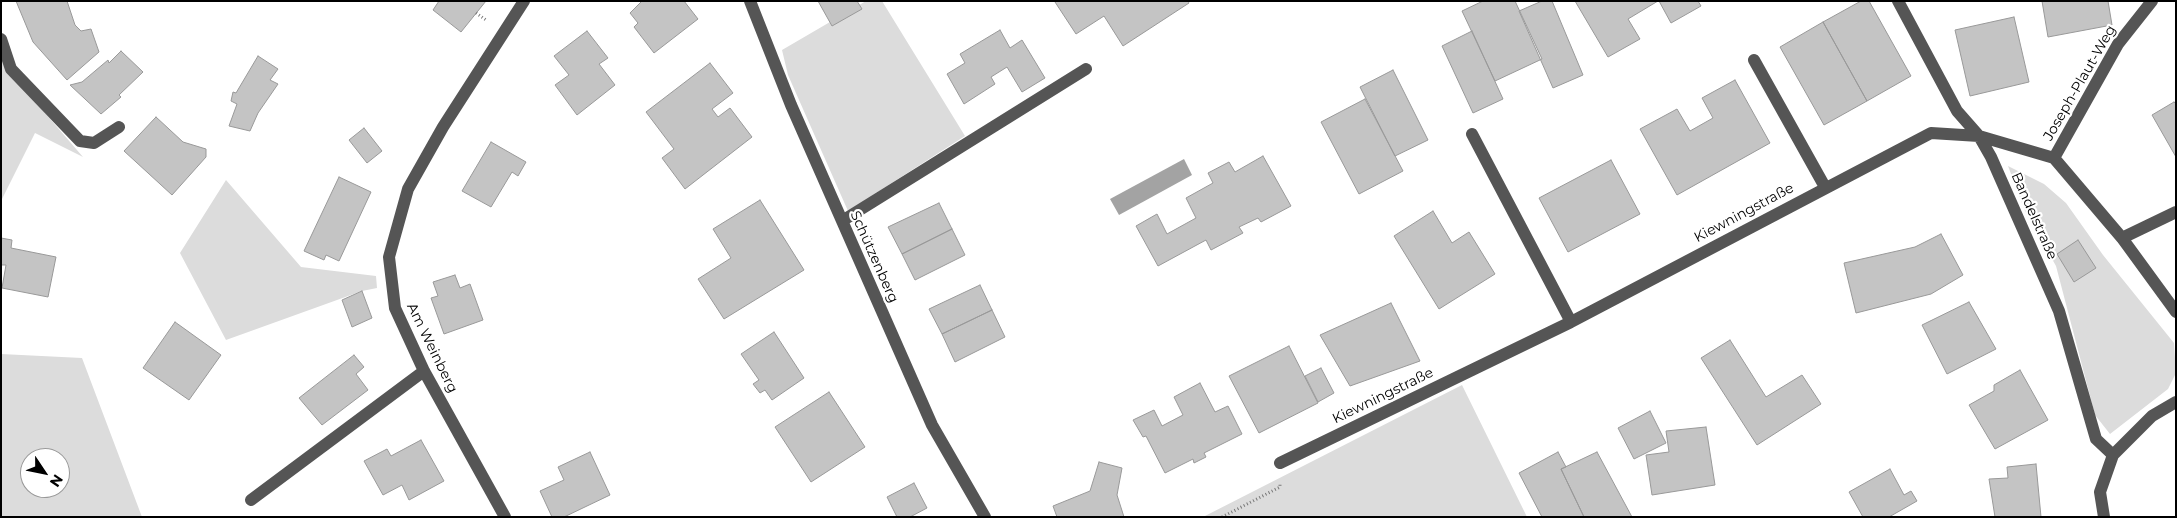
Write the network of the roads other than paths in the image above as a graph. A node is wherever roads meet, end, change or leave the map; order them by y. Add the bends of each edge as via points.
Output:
1 (524, 1) edge
2 (750, 1) edge
3 (1898, 1) edge
4 (2152, 1) edge
5 (1, 39) edge
6 (1754, 60) dead end
7 (1086, 69) dead end
8 (119, 127) dead end
9 (1472, 134) dead end
10 (1979, 136) junction
11 (2054, 158) junction
12 (1826, 187) junction
13 (2176, 212) edge
14 (842, 221) junction
15 (2122, 238) junction
16 (2176, 312) edge
17 (1571, 322) junction
18 (424, 371) junction
19 (2176, 402) edge
20 (2113, 455) junction
21 (1280, 463) road end
22 (251, 500) dead end
23 (505, 517) edge
24 (986, 517) edge
25 (2104, 517) edge

1 - 18 street, Am Weinberg via 443,127 408,189 389,257 395,308
2 - 14 street, Schützenberg
3 - 10 street, Bandelstraße via 1957,111
4 - 11 street, Joseph-Plaut-Weg via 2118,44
5 - 8 street via 12,69 80,142 94,143
6 - 12 street
7 - 14 street
9 - 17 street
10 - 11 street, Kiewningstraße
10 - 12 street, Kiewningstraße via 1931,133
10 - 20 street, Bandelstraße via 2059,312 2096,439
11 - 15 street
12 - 17 street, Kiewningstraße
13 - 15 street
14 - 24 street, Schützenberg via 932,425
15 - 16 street
17 - 21 street, Kiewningstraße
18 - 22 street
18 - 23 street, Am Weinberg
19 - 20 street via 2152,416
20 - 25 street via 2100,492

